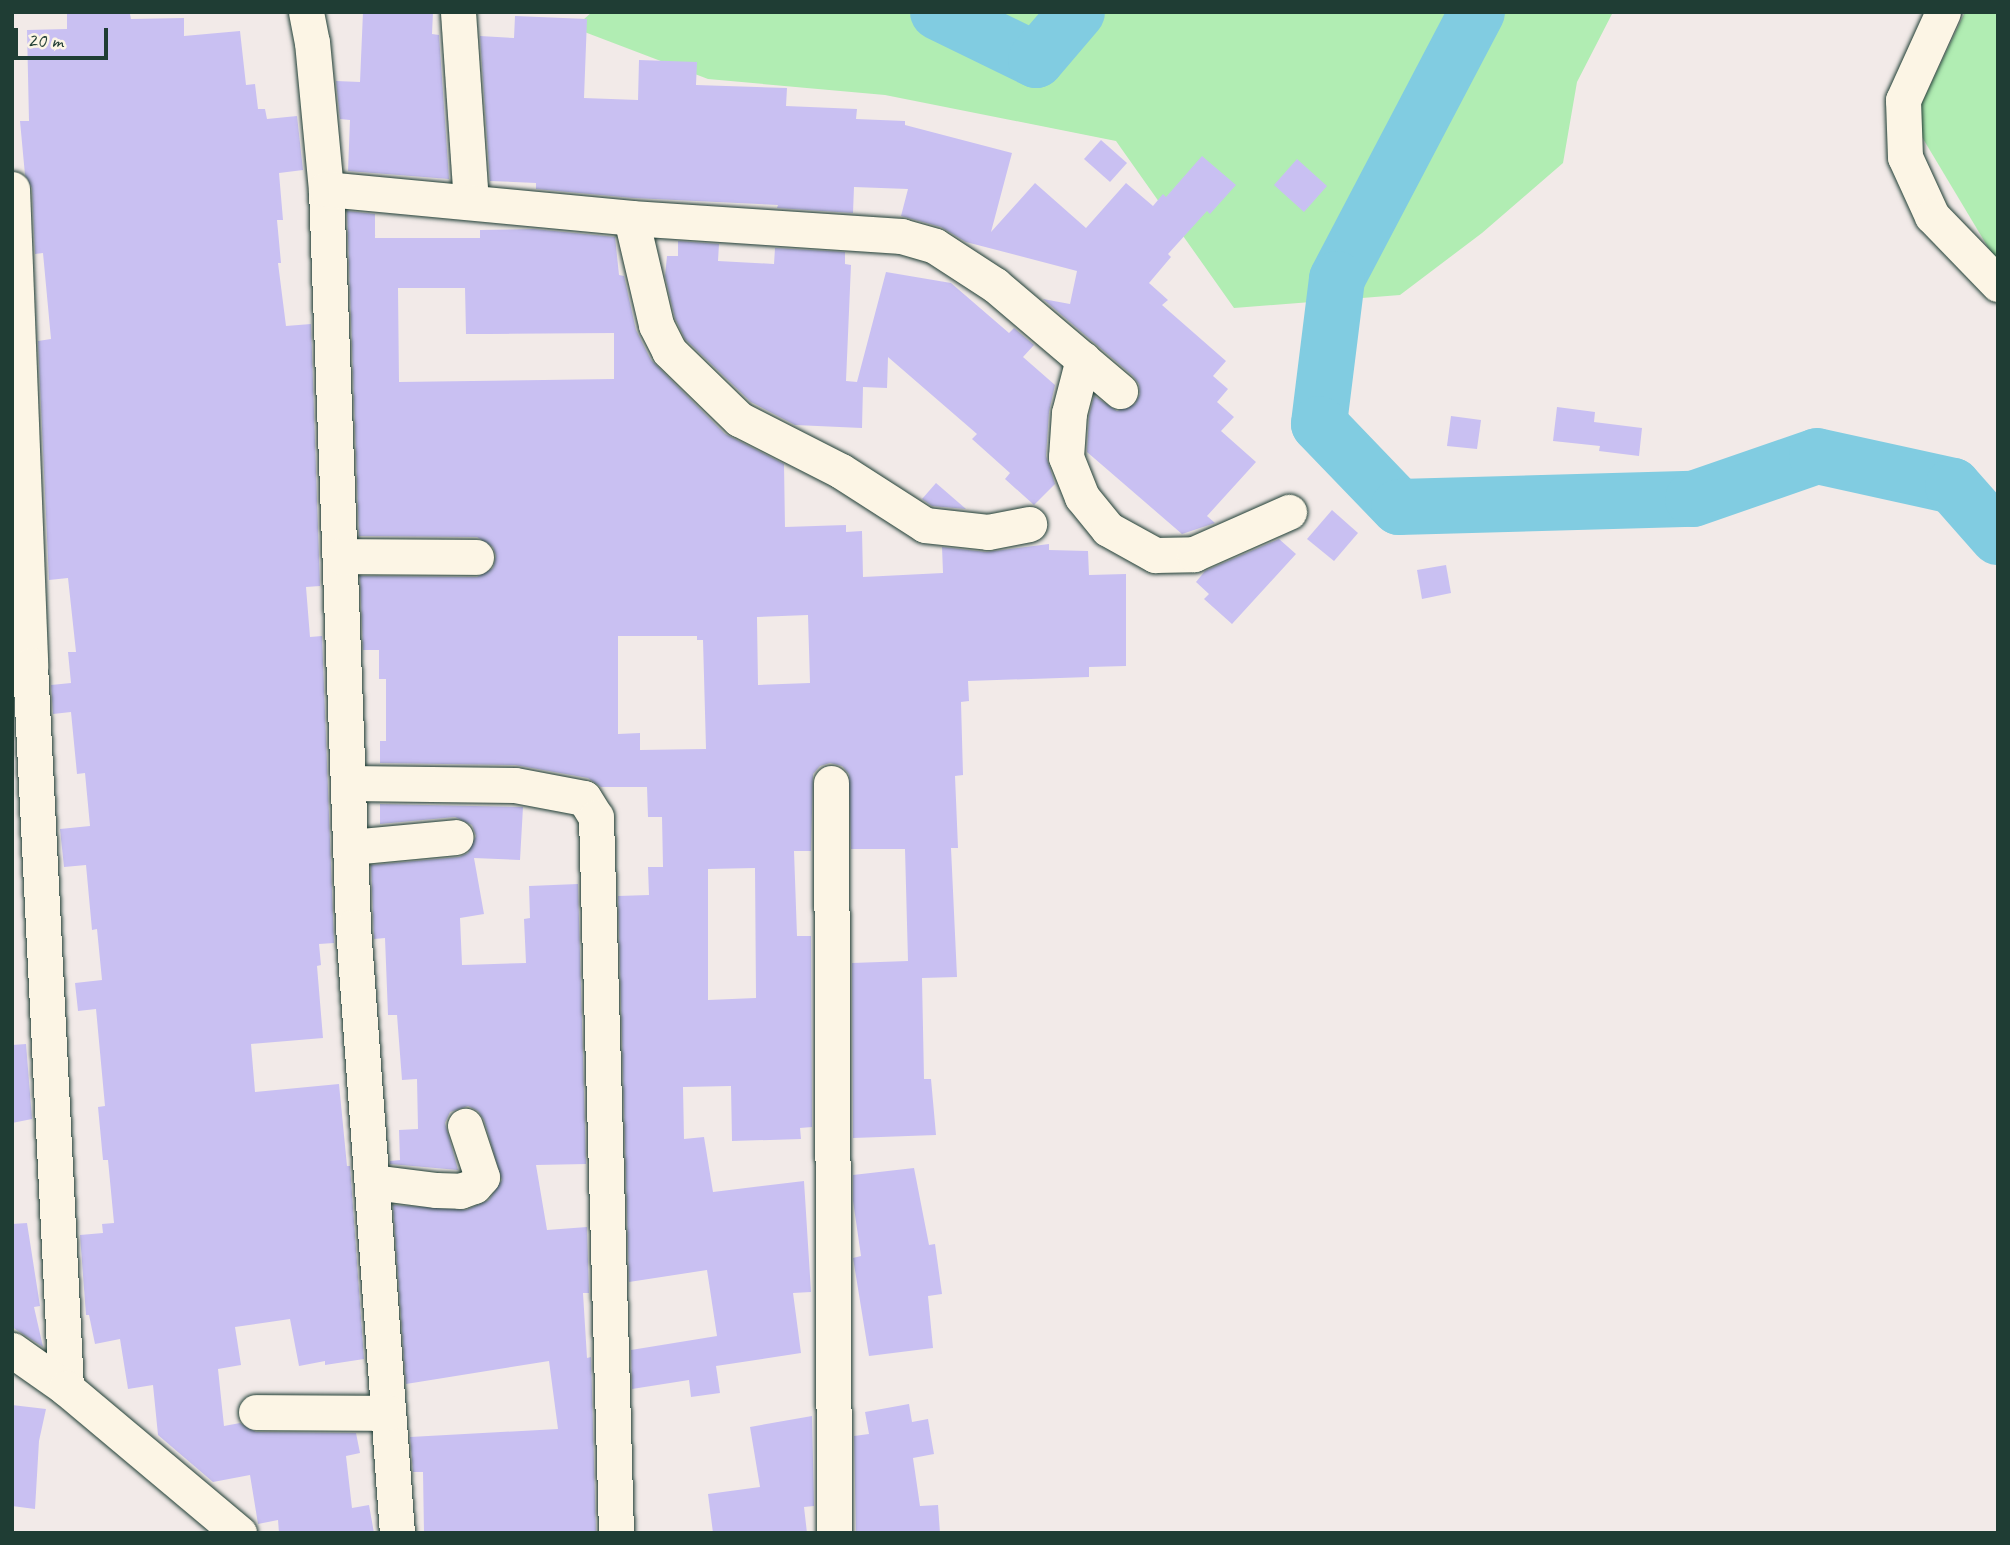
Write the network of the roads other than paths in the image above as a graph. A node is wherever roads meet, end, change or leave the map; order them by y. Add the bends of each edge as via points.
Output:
1 (306, 12) edge
2 (458, 12) edge
3 (1943, 12) edge
4 (12, 189) edge
5 (326, 189) junction
6 (471, 202) junction
7 (631, 218) junction
8 (1998, 284) edge
9 (1083, 359) junction
10 (1120, 391) dead end
11 (1289, 512) dead end
12 (1029, 524) dead end
13 (340, 556) junction
14 (475, 557) dead end
15 (348, 783) junction
16 (831, 783) dead end
17 (456, 836) dead end
18 (351, 847) junction
19 (465, 1126) dead end
20 (373, 1182) junction
21 (12, 1350) edge
22 (66, 1388) junction
23 (256, 1412) dead end
24 (388, 1413) junction
25 (239, 1533) edge
26 (397, 1533) edge
27 (616, 1533) edge
28 (834, 1533) edge

1 - 5 street
2 - 6 street
3 - 8 street via 1903,100 1905,157 1932,216
4 - 22 street
5 - 6 street
5 - 13 street
6 - 7 street
7 - 9 street via 901,236 935,246 995,285
7 - 12 street via 656,324 669,351 739,419 841,471 925,525 988,532
9 - 10 street
9 - 11 street via 1069,413 1066,457 1082,497 1108,529 1156,555 1194,554
13 - 14 street
13 - 15 street
15 - 18 street
15 - 27 street via 515,785 584,798 596,817
16 - 28 street
17 - 18 street
18 - 20 street
19 - 20 street via 482,1177 474,1186 460,1191
20 - 24 street
21 - 22 street
22 - 25 street
23 - 24 street
24 - 26 street

